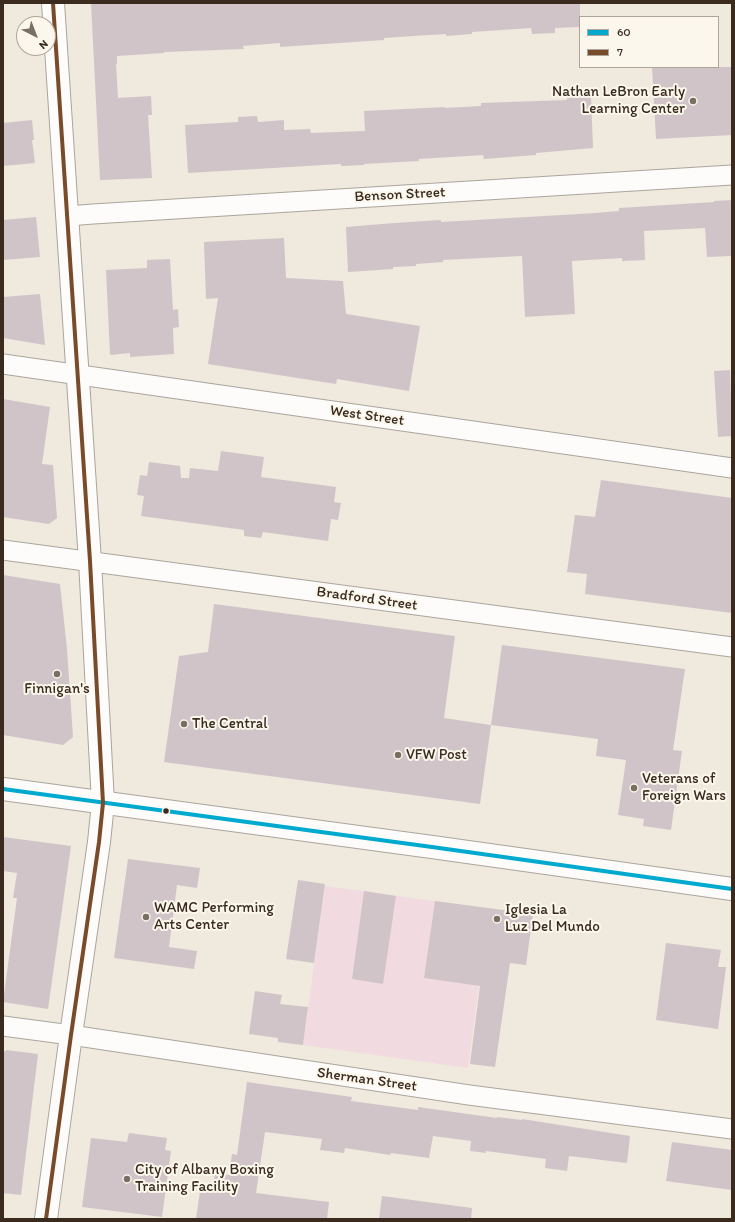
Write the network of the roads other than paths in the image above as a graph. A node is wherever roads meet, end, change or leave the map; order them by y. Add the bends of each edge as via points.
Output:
1 (53, 3) edge
2 (732, 175) edge
3 (68, 216) junction
4 (3, 364) edge
5 (77, 375) junction
6 (732, 468) edge
7 (3, 550) edge
8 (90, 561) junction
9 (732, 646) edge
10 (3, 789) edge
11 (103, 803) junction
12 (732, 889) edge
13 (3, 1026) edge
14 (71, 1035) junction
15 (732, 1130) edge
16 (46, 1219) edge

1 - 3 street
2 - 3 street, Benson Street
3 - 5 street
4 - 5 street, West Street
5 - 6 street, West Street
5 - 8 street
7 - 8 street, Bradford Street
8 - 9 street, Bradford Street
8 - 11 street
10 - 11 street
11 - 12 street
11 - 14 street
13 - 14 street, Sherman Street
14 - 15 street, Sherman Street via 469,1095
14 - 16 street

